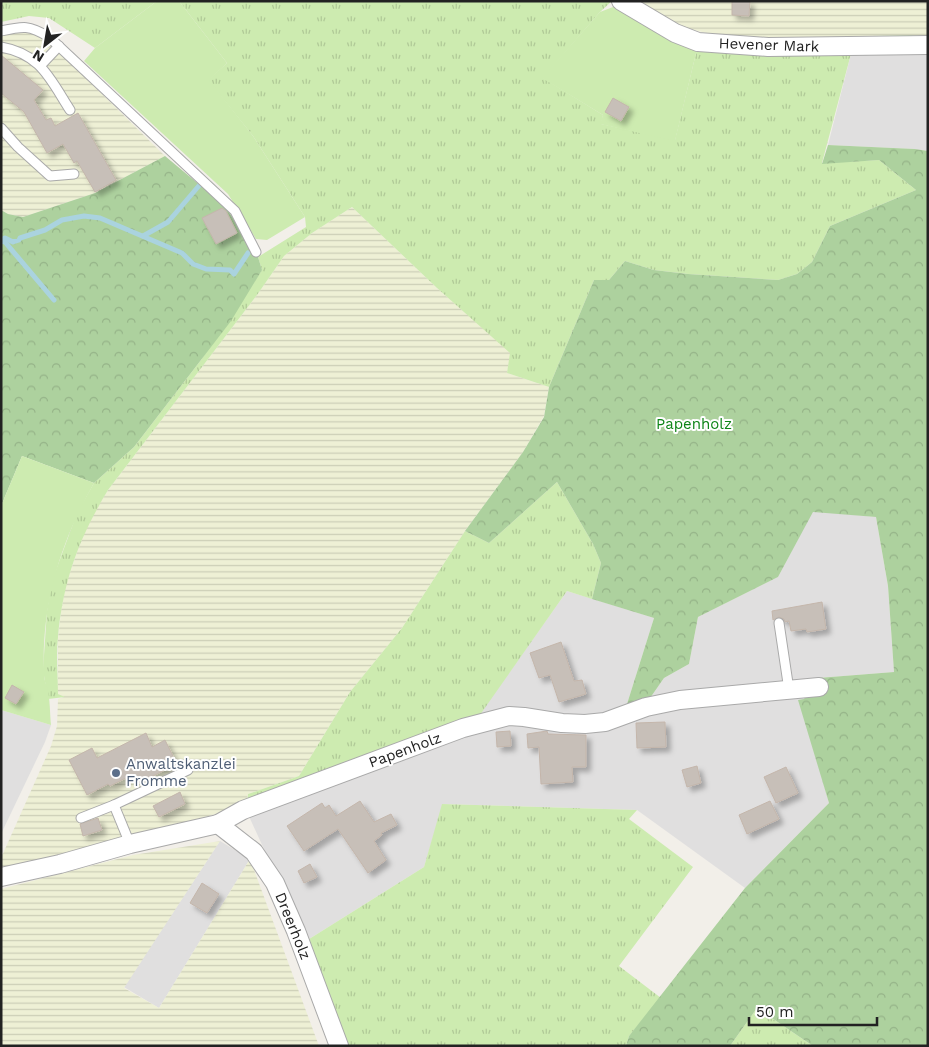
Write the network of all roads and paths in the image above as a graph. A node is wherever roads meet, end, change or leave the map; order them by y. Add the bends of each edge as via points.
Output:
1 (621, 1) edge
2 (1, 30) edge
3 (928, 45) edge
4 (59, 46) junction
5 (1, 47) edge
6 (41, 65) junction
7 (70, 110) dead end
8 (1, 128) edge
9 (74, 174) dead end
10 (256, 252) dead end
11 (779, 623) dead end
12 (819, 687) dead end
13 (789, 690) junction
14 (188, 770) dead end
15 (114, 805) junction
16 (81, 818) dead end
17 (218, 824) junction
18 (130, 844) junction
19 (1, 877) edge
20 (339, 1046) edge

1 - 3 street, Hevener Mark via 675,33 698,42 768,47
2 - 4 lane via 33,27
4 - 6 lane
4 - 10 lane via 235,211
5 - 6 lane via 27,55
6 - 7 lane
8 - 9 lane via 50,176
11 - 13 lane
12 - 13 street, Papenholz
13 - 17 street, Papenholz via 680,700 592,724 509,716 497,718 243,810
14 - 15 lane
15 - 16 lane
15 - 18 lane
17 - 18 street, Papenholz
17 - 20 street, Dreerholz via 254,852 275,883
18 - 19 street, Papenholz

